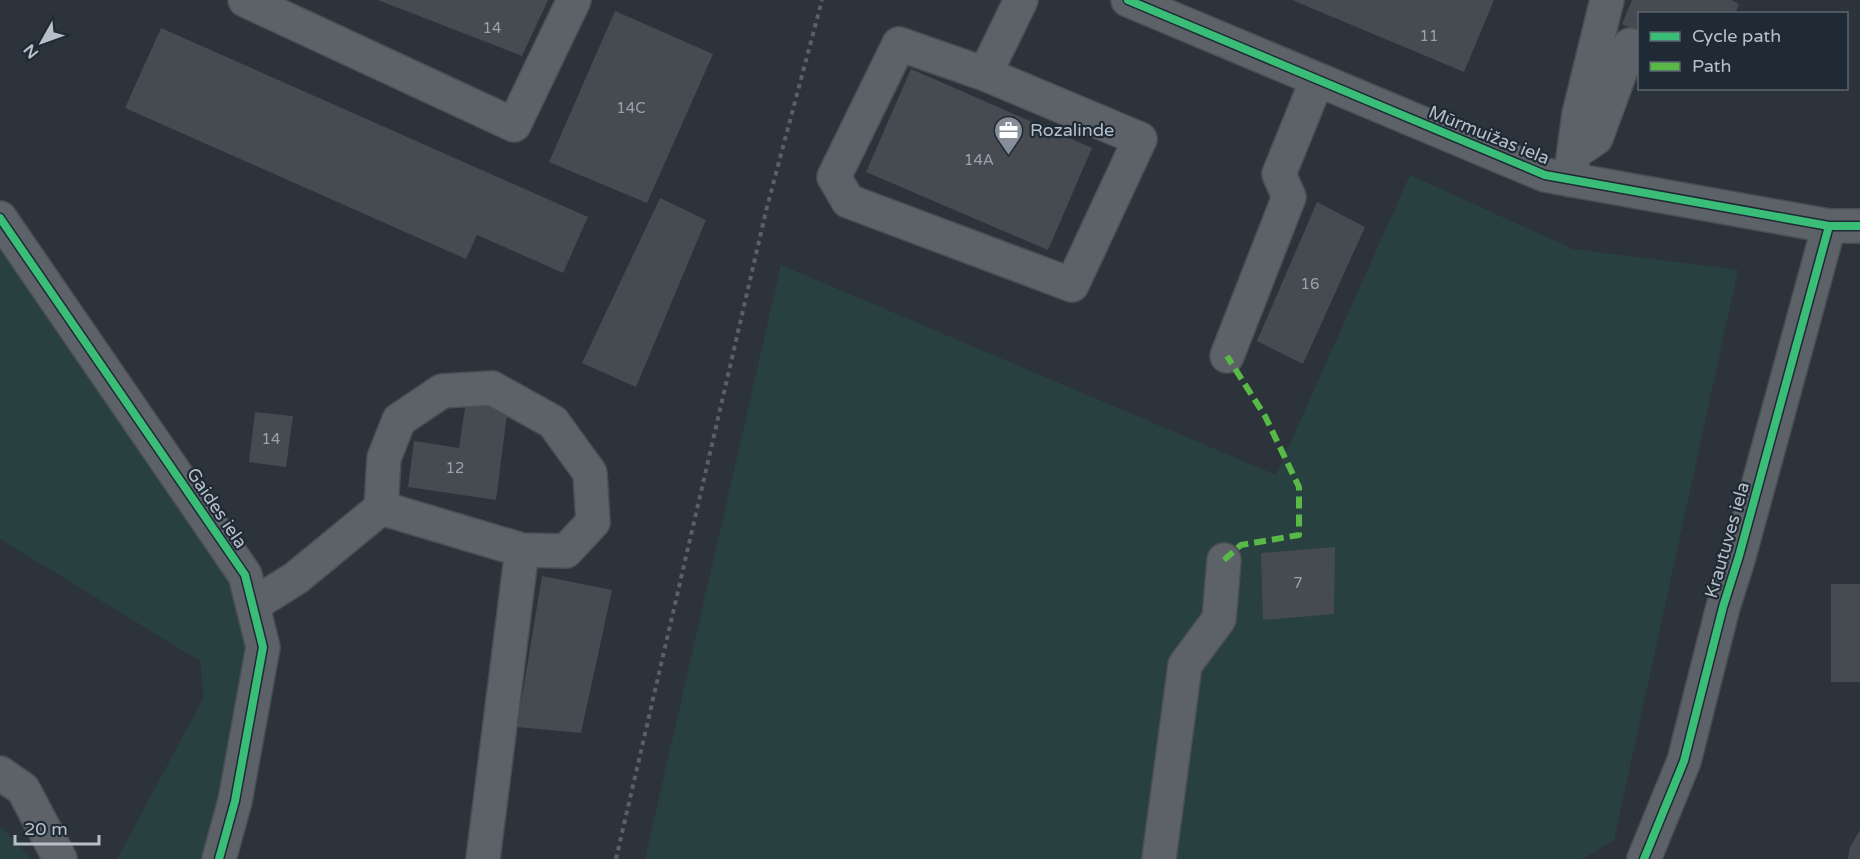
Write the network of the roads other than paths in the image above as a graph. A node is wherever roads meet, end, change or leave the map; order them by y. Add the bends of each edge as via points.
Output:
1 (245, 0) edge
2 (574, 0) edge
3 (1021, 0) edge
4 (1128, 0) edge
5 (1607, 0) edge
6 (1629, 45) dead end
7 (985, 74) junction
8 (1317, 80) junction
9 (1572, 166) junction
10 (0, 218) edge
11 (1845, 226) edge
12 (1227, 356) dead end
13 (381, 508) junction
14 (522, 550) junction
15 (1224, 560) dead end
16 (253, 605) junction
17 (0, 773) edge
18 (60, 859) edge
19 (219, 859) edge
20 (483, 859) edge
21 (1159, 859) edge
22 (1644, 859) edge

1 - 2 street via 514,125
3 - 7 street
4 - 8 street, Mūrmuižas iela
5 - 9 street via 1579,114
6 - 9 street via 1596,138
7 - 7 street via 899,44 834,177 848,201 1072,285 1140,139
8 - 9 street, Mūrmuižas iela via 1545,175
8 - 12 street via 1279,174 1289,197
9 - 11 street, Mūrmuižas iela
10 - 16 street, Gaides iela via 245,575
11 - 22 street, Krautuves iela via 1720,618 1684,761
13 - 14 street
13 - 14 street via 384,458 399,420 442,391 492,388 553,422 590,473 592,522 566,551
13 - 16 street via 296,578
14 - 20 street
15 - 21 street via 1219,619 1185,665
16 - 19 street, Gaides iela via 263,647 235,801
17 - 18 street via 23,789

